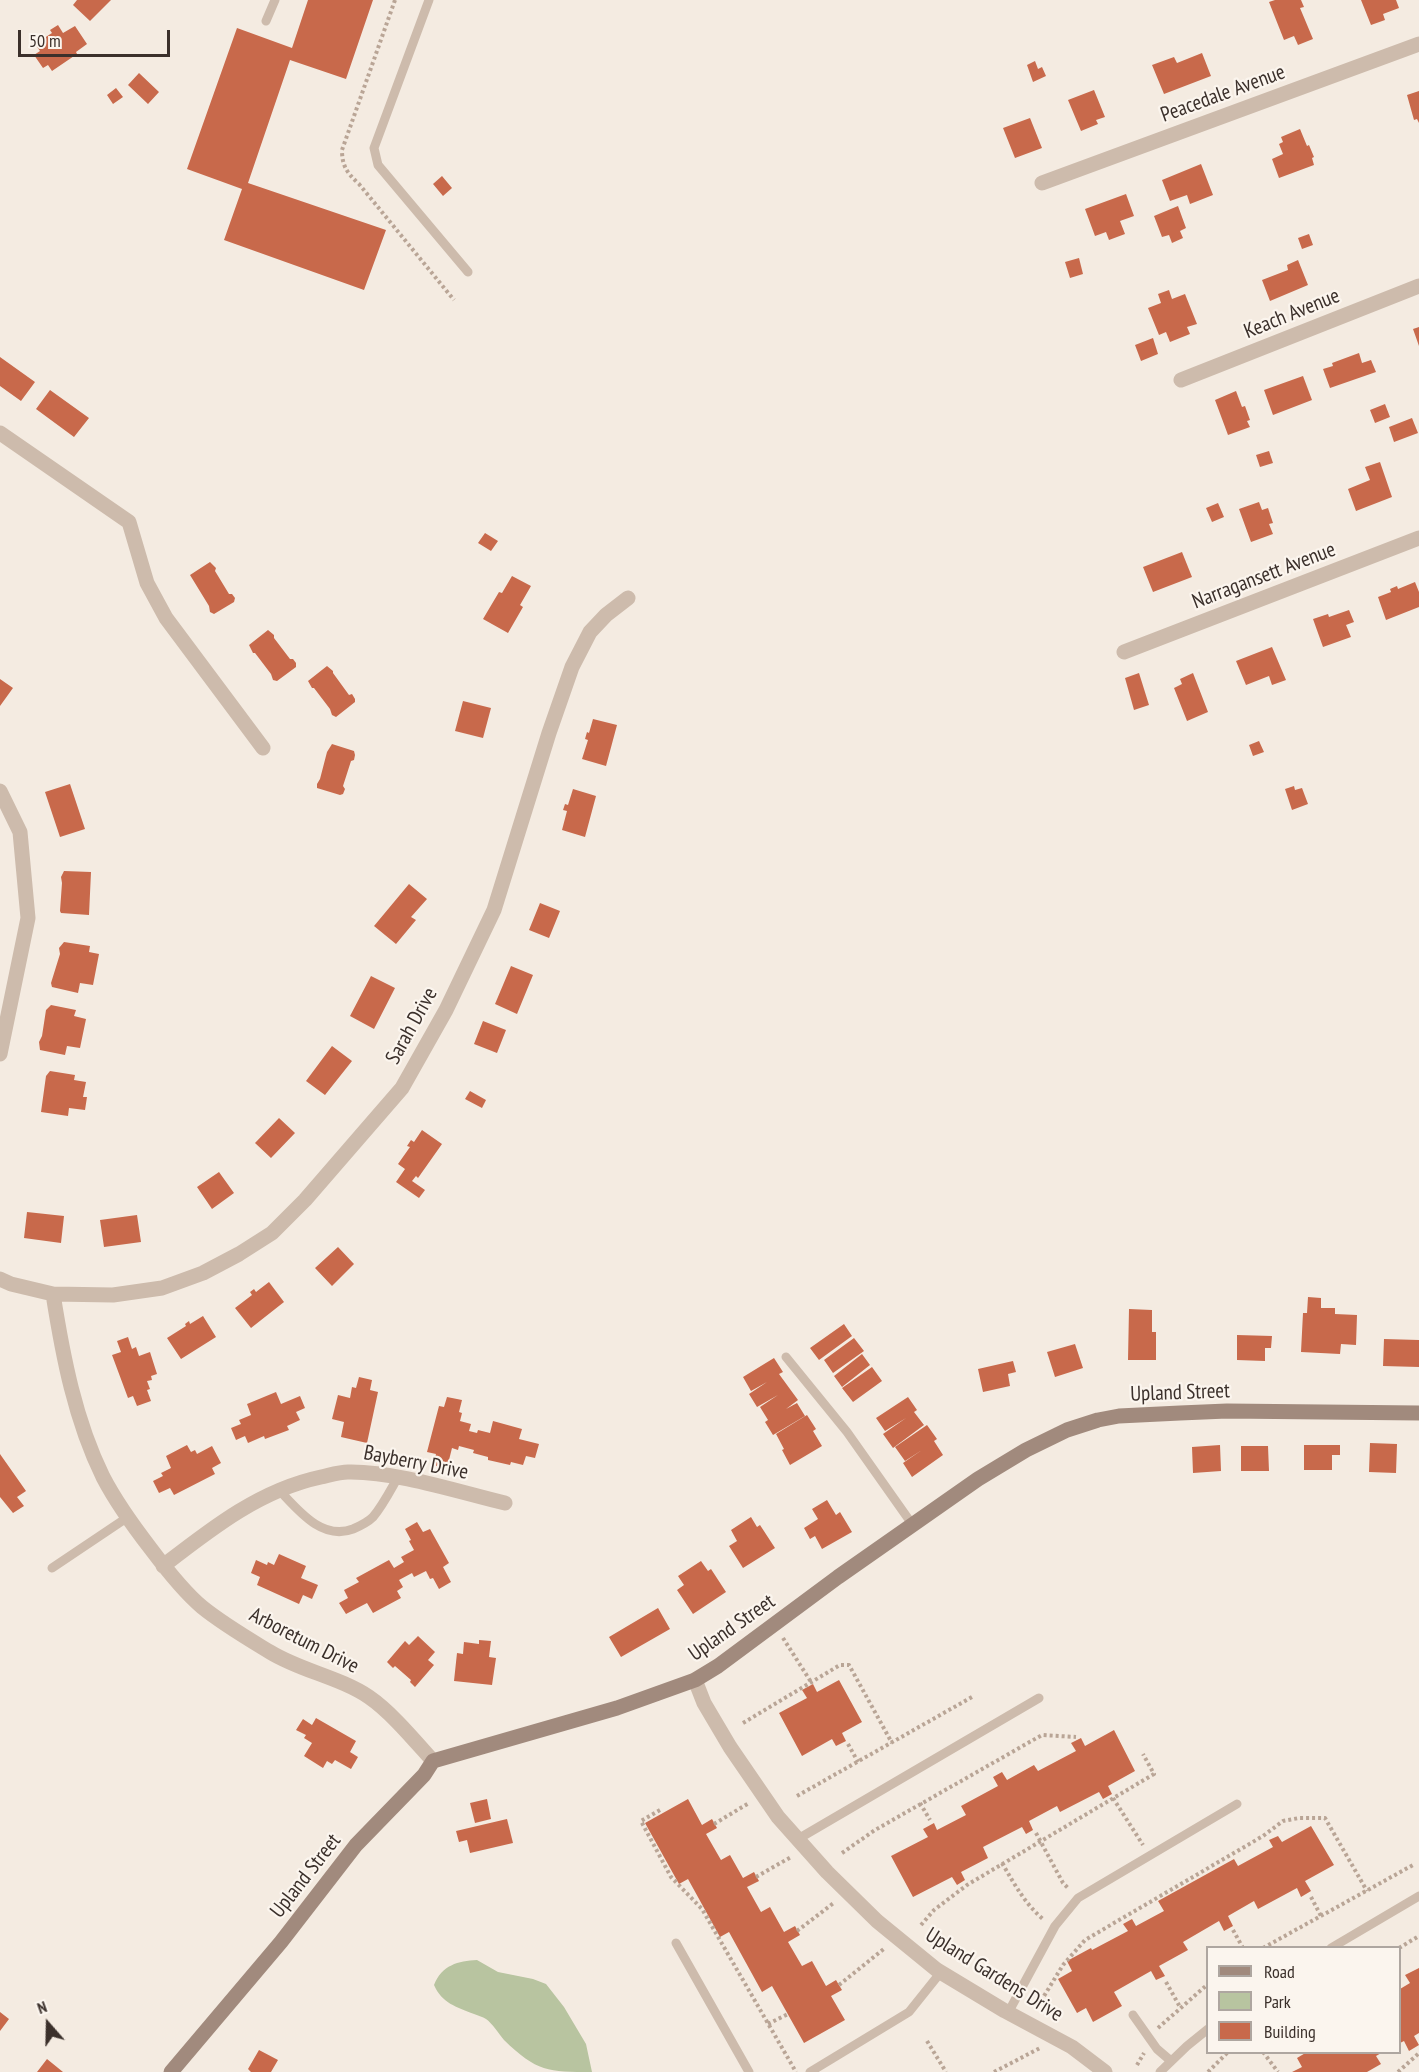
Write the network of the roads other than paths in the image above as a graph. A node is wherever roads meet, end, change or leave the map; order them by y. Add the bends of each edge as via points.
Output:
1 (275, 0) edge
2 (429, 0) edge
3 (266, 21) dead end
4 (1419, 44) edge
5 (1042, 183) dead end
6 (468, 272) dead end
7 (1419, 286) edge
8 (1181, 380) dead end
9 (0, 433) edge
10 (1419, 538) edge
11 (628, 598) dead end
12 (1124, 652) dead end
13 (263, 748) dead end
14 (0, 791) edge
15 (0, 1054) edge
16 (0, 1279) edge
17 (53, 1294) junction
18 (786, 1358) dead end
19 (1419, 1413) edge
20 (398, 1477) junction
21 (279, 1490) junction
22 (505, 1503) dead end
23 (128, 1517) junction
24 (912, 1524) junction
25 (163, 1566) junction
26 (52, 1568) dead end
27 (694, 1680) junction
28 (1039, 1698) dead end
29 (433, 1761) junction
30 (1237, 1804) dead end
31 (798, 1839) junction
32 (1419, 1896) edge
33 (676, 1943) dead end
34 (1333, 1946) edge
35 (941, 1972) junction
36 (1008, 2013) junction
37 (1133, 2015) dead end
38 (1206, 2031) edge
39 (1171, 2061) junction
40 (171, 2072) edge
41 (749, 2072) edge
42 (810, 2072) edge
43 (1105, 2072) edge
44 (1160, 2072) edge

1 - 3 lane
2 - 6 lane via 374,148 378,165
4 - 5 street, Peacedale Avenue
7 - 8 street, Keach Avenue
9 - 13 street via 129,522 147,583 166,618
10 - 12 street, Narragansett Avenue
11 - 17 street, Sarah Drive via 590,632 572,667 494,910 446,1010 402,1088 388,1105 272,1233 239,1254 202,1274 162,1288 113,1295
14 - 15 street via 20,832 28,918
16 - 17 street, Sarah Drive
17 - 23 street, Arboretum Drive via 63,1358 81,1422 104,1478
18 - 24 lane via 848,1432
19 - 24 street, Upland Street via 1227,1412 1098,1420 1026,1450
20 - 21 street, Bayberry Drive via 347,1472
20 - 21 lane via 371,1518 349,1530 335,1532 310,1521
20 - 22 street, Bayberry Drive
21 - 25 street, Bayberry Drive via 220,1522
23 - 25 street, Arboretum Drive
23 - 26 lane
24 - 27 street, Upland Street
25 - 29 street, Arboretum Drive via 201,1606 237,1632 276,1655 370,1697
27 - 29 street, Upland Street via 616,1708
27 - 31 street, Upland Gardens Drive via 730,1747
28 - 31 lane
29 - 40 street, Upland Street via 356,1845 282,1942
30 - 36 lane via 1078,1898 1053,1928
31 - 35 street, Upland Gardens Drive via 877,1922
32 - 34 lane
33 - 41 lane
35 - 36 street, Upland Gardens Drive
35 - 42 lane via 909,2012
36 - 43 street, Upland Gardens Drive via 1072,2047
37 - 39 lane via 1157,2049
38 - 39 lane
39 - 44 lane

